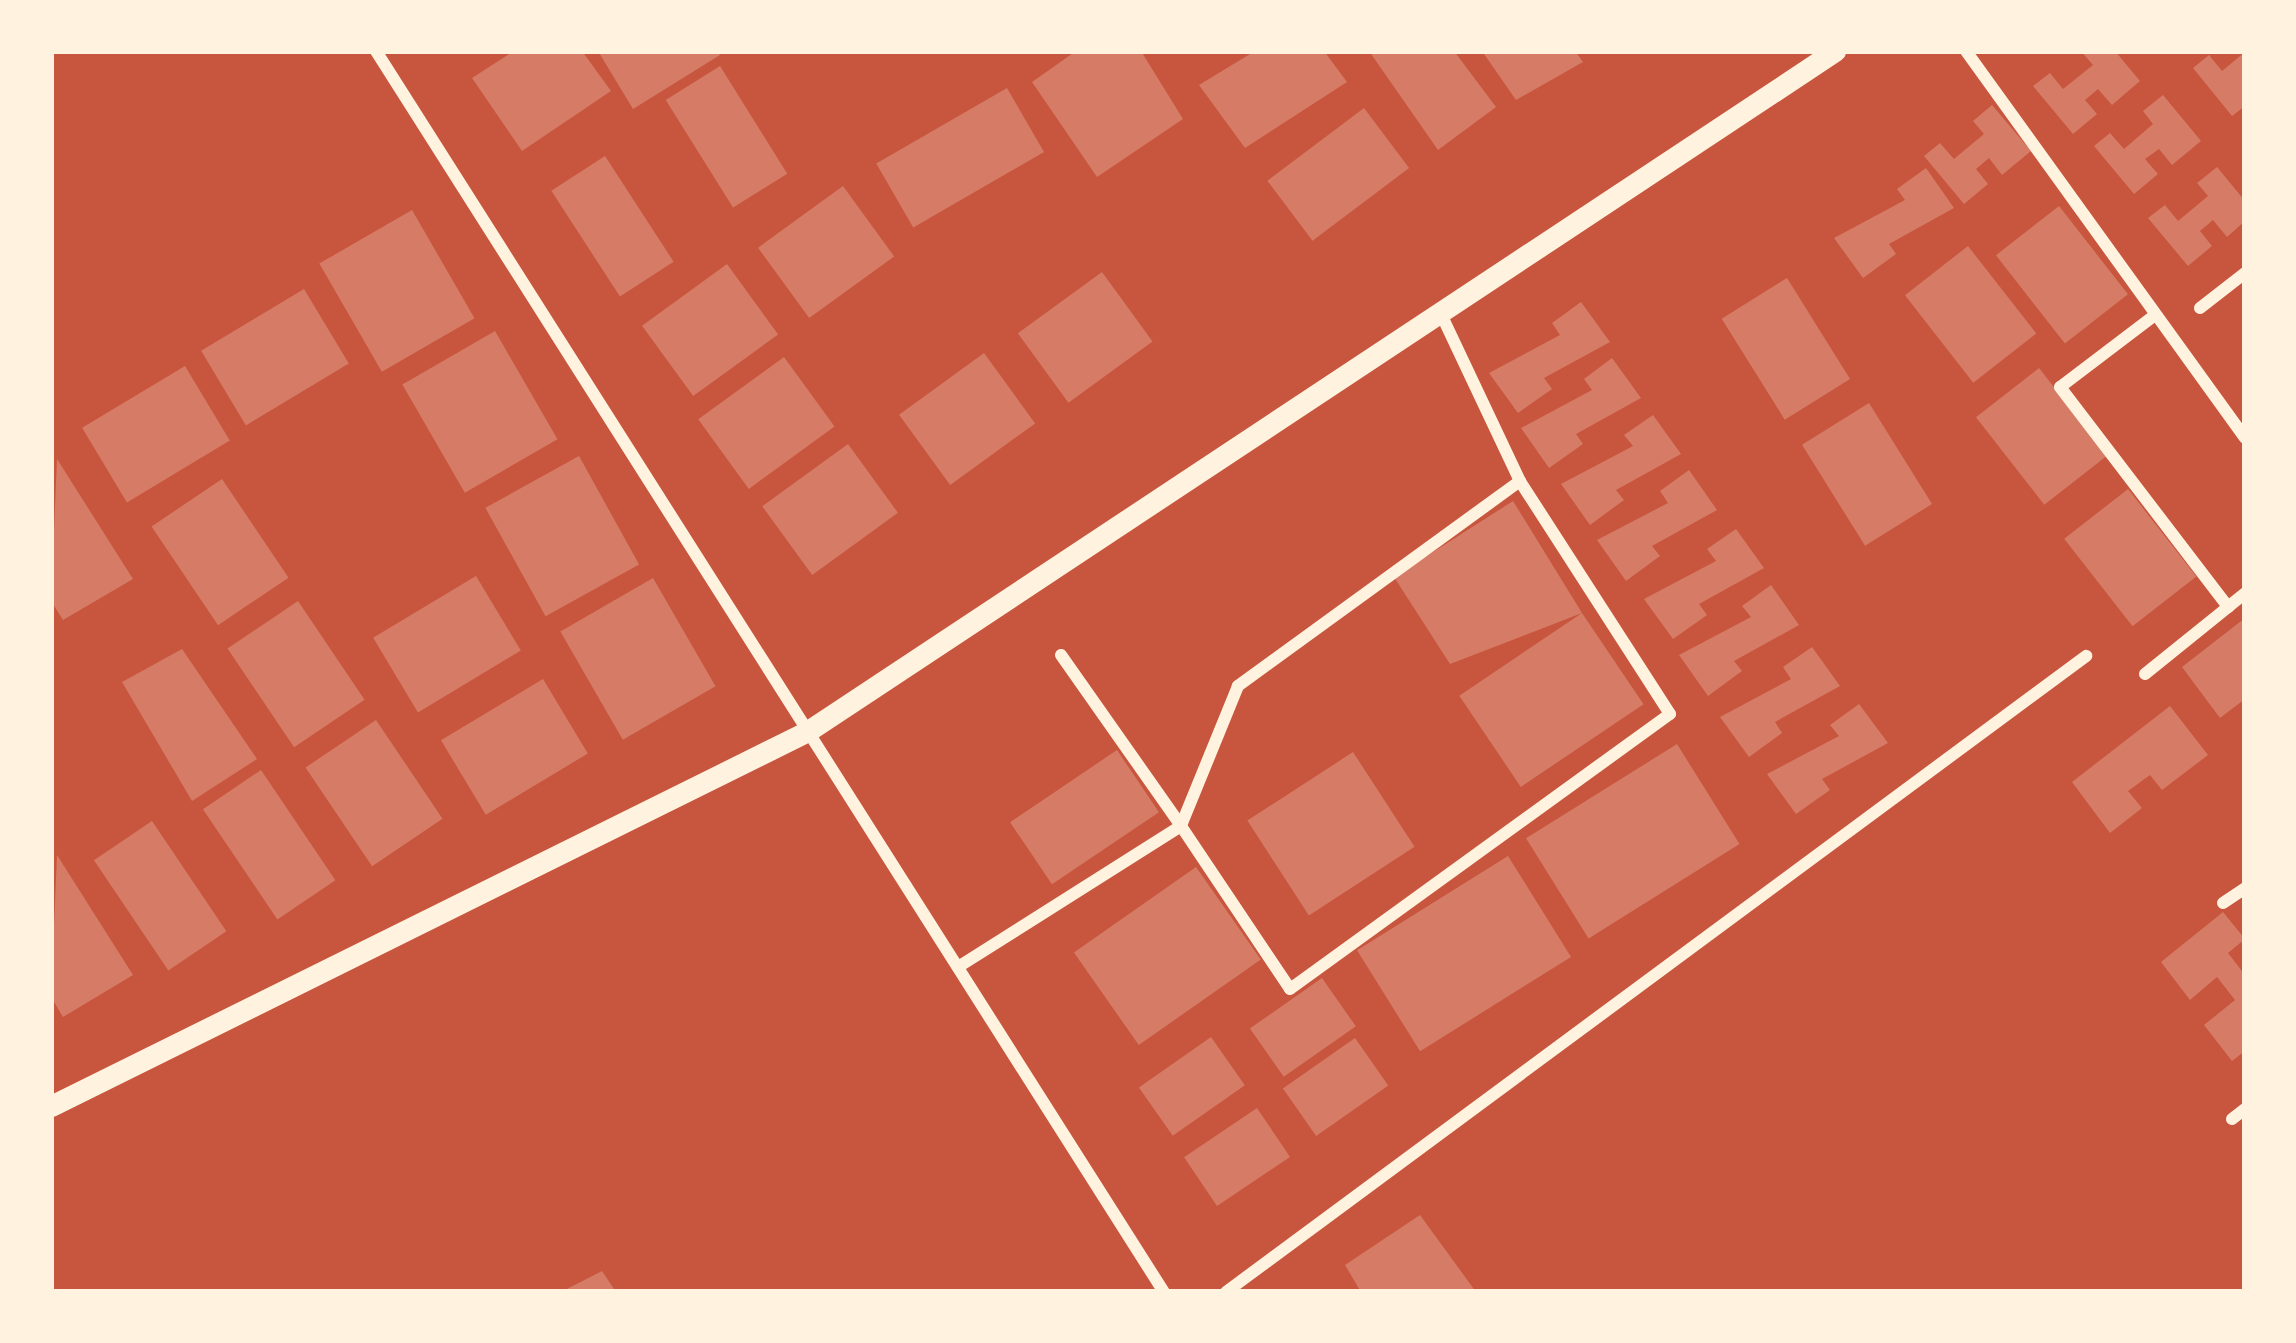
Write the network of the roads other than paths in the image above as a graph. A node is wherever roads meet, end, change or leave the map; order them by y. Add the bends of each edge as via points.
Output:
1 (376, 51) edge
2 (1835, 51) edge
3 (1966, 51) edge
4 (2245, 273) edge
5 (2200, 308) dead end
6 (1441, 314) junction
7 (2155, 315) junction
8 (2245, 437) edge
9 (1520, 481) junction
10 (2245, 593) edge
11 (2228, 607) junction
12 (1061, 655) dead end
13 (2086, 656) dead end
14 (2145, 674) dead end
15 (808, 731) junction
16 (1181, 826) junction
17 (2245, 888) edge
18 (2223, 903) dead end
19 (958, 967) junction
20 (51, 1106) edge
21 (2245, 1108) edge
22 (2232, 1119) dead end
23 (1164, 1292) edge
24 (1226, 1292) edge

1 - 15 street
2 - 6 street
3 - 7 street
4 - 5 street
6 - 9 street
6 - 15 street
7 - 8 street
7 - 11 street via 2060,387
9 - 16 street via 1238,686
9 - 16 street via 1670,714 1290,989
10 - 11 street
11 - 14 street
12 - 16 street
13 - 24 street
15 - 19 street
15 - 20 street
16 - 19 street
17 - 18 street
19 - 23 street
21 - 22 street

